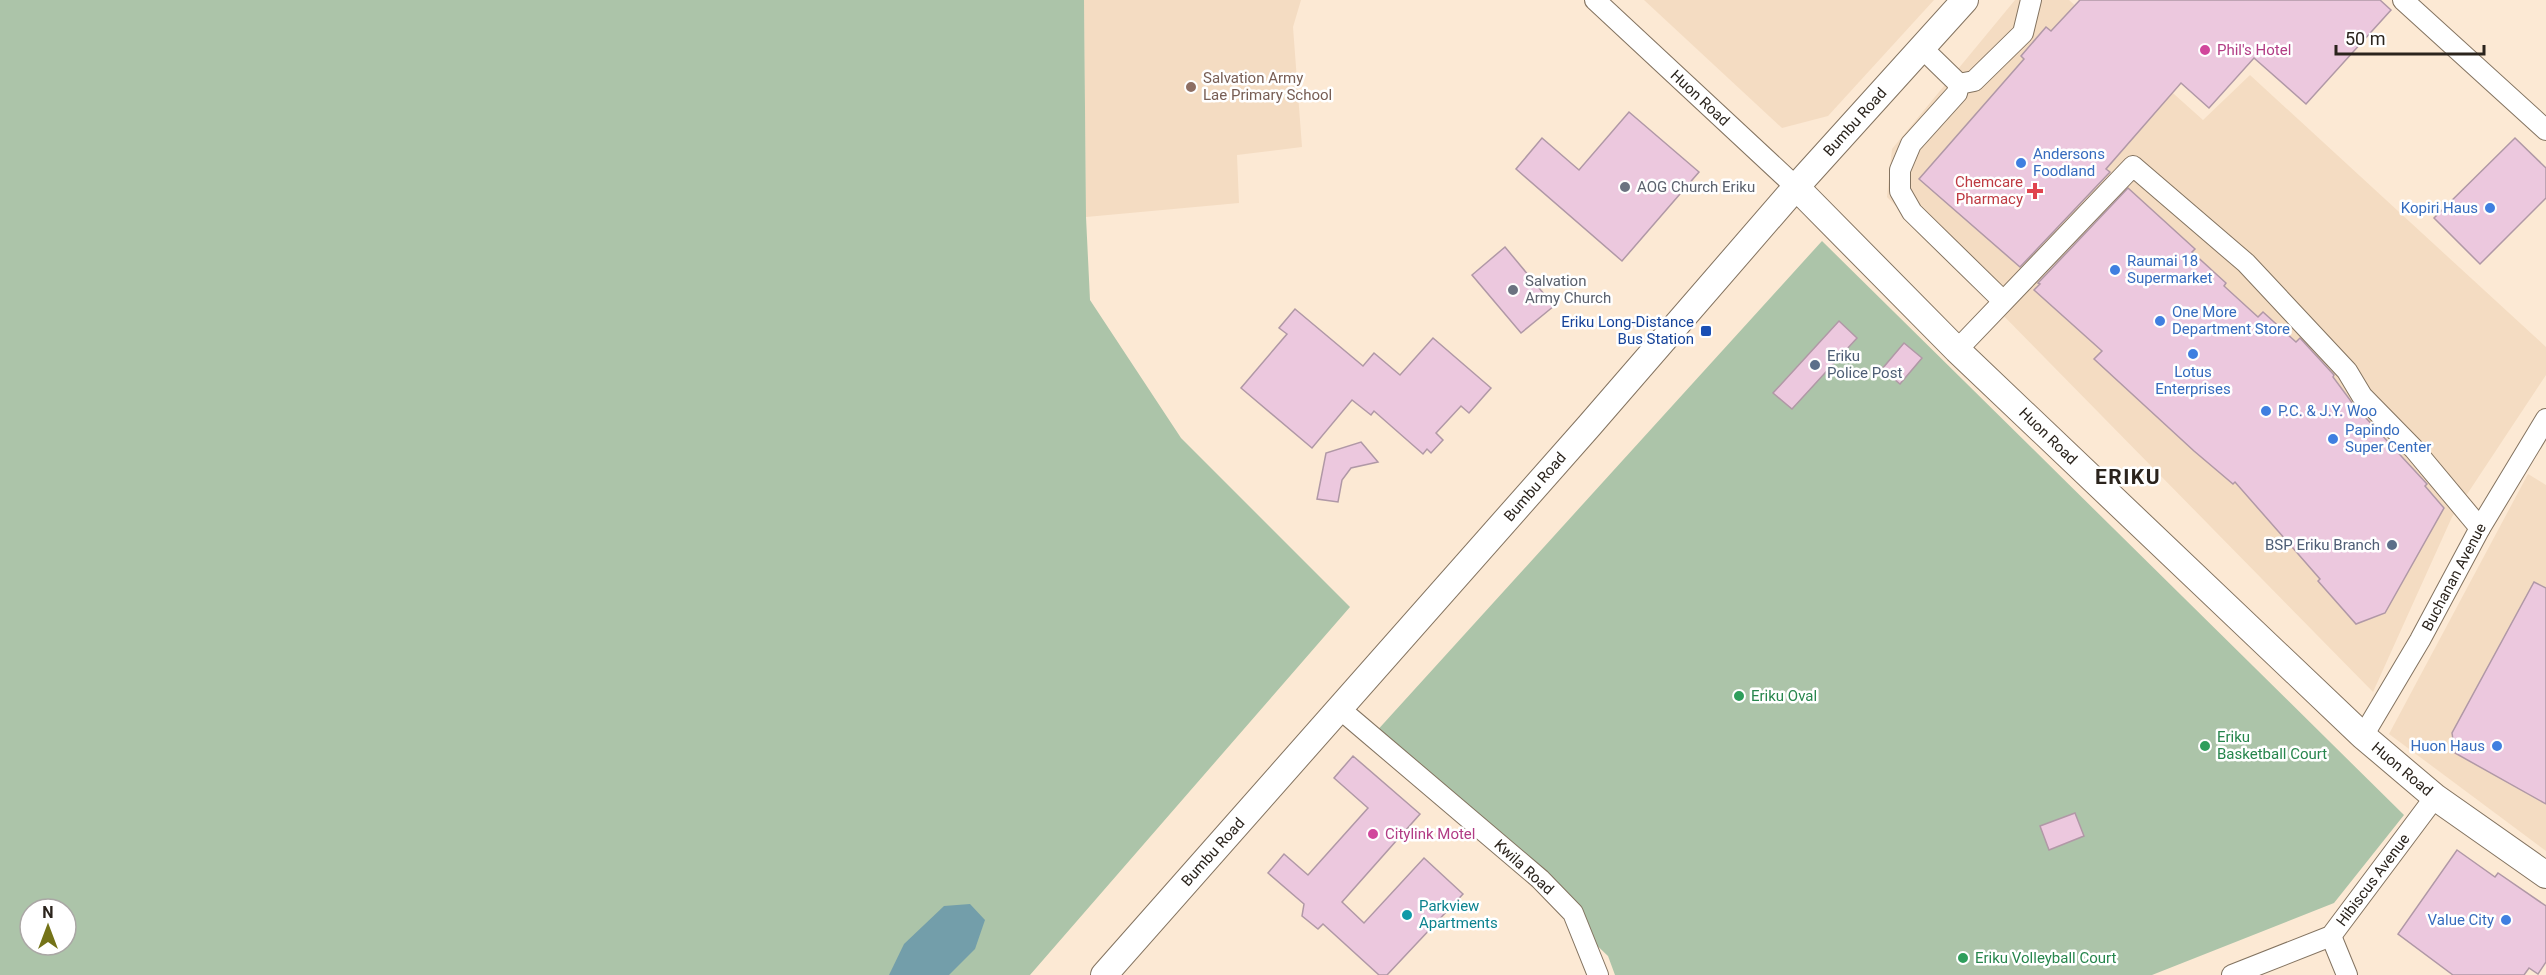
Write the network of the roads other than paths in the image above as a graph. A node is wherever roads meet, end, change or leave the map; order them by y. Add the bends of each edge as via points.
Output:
1 (1595, 0) edge
2 (1965, 0) edge
3 (2031, 0) edge
4 (2403, 0) edge
5 (1922, 48) junction
6 (1959, 84) junction
7 (2546, 130) edge
8 (1796, 187) junction
9 (2003, 301) junction
10 (1956, 350) junction
11 (2546, 418) edge
12 (2480, 528) junction
13 (1340, 709) junction
14 (2362, 736) junction
15 (2435, 797) junction
16 (2546, 875) edge
17 (2331, 936) junction
18 (1104, 975) edge
19 (1598, 975) edge
20 (2232, 975) edge
21 (2347, 975) edge

1 - 8 street, Huon Road
2 - 5 main road, Bumbu Road
3 - 6 street via 2023,33 1974,81
4 - 7 street
5 - 6 street
5 - 8 main road, Bumbu Road
6 - 9 street via 1956,93 1911,144 1899,170 1899,191 1912,212
8 - 10 main road, Huon Road
8 - 13 main road, Bumbu Road
9 - 10 street
9 - 12 street via 2133,166 2246,263 2347,371 2362,396 2414,449
10 - 14 main road, Huon Road
11 - 12 street, Buchanan Avenue
12 - 14 street, Buchanan Avenue via 2420,640
13 - 18 main road, Bumbu Road
13 - 19 street, Kwila Road via 1531,871 1573,913
14 - 15 main road, Huon Road
15 - 16 main road, Huon Road
15 - 17 street, Hibiscus Avenue
17 - 20 street, Hibiscus Avenue
17 - 21 street

